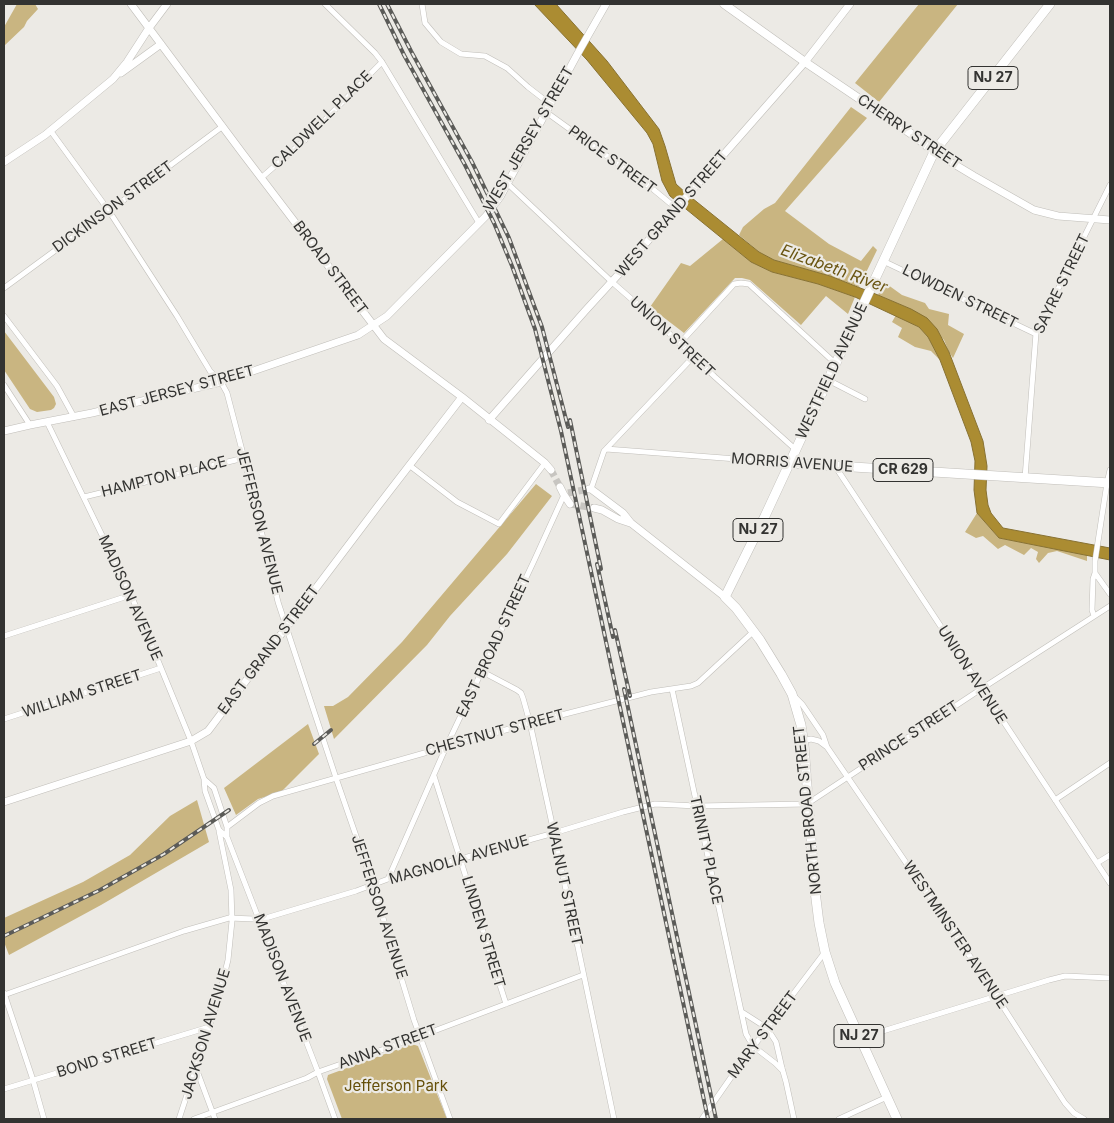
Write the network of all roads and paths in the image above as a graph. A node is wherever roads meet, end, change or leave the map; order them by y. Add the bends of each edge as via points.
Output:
1 (131, 4) edge
2 (167, 4) edge
3 (325, 4) edge
4 (422, 4) edge
5 (606, 4) edge
6 (724, 4) edge
7 (850, 4) edge
8 (1050, 4) edge
9 (149, 28) junction
10 (161, 44) junction
11 (382, 62) junction
12 (805, 62) junction
13 (113, 79) junction
14 (550, 104) junction
15 (546, 112) junction
16 (223, 126) junction
17 (50, 130) junction
18 (934, 152) junction
19 (4, 162) edge
20 (261, 178) junction
21 (507, 183) junction
22 (1110, 185) edge
23 (678, 207) junction
24 (109, 211) junction
25 (1094, 219) junction
26 (1110, 220) edge
27 (479, 223) junction
28 (883, 261) junction
29 (612, 282) junction
30 (4, 288) edge
31 (4, 316) edge
32 (374, 325) junction
33 (1036, 334) junction
34 (680, 343) junction
35 (694, 356) junction
36 (836, 364) junction
37 (828, 380) junction
38 (220, 382) junction
39 (4, 385) edge
40 (462, 397) junction
41 (865, 399) dead end
42 (74, 417) junction
43 (489, 420) junction
44 (47, 422) junction
45 (30, 425) junction
46 (4, 431) edge
47 (606, 449) junction
48 (795, 449) junction
49 (244, 458) junction
50 (545, 463) junction
51 (789, 464) junction
52 (409, 465) junction
53 (835, 466) junction
54 (551, 470) tunnel mouth
55 (1110, 470) edge
56 (1025, 478) junction
57 (1109, 483) edge
58 (560, 486) tunnel mouth
59 (590, 489) joint
60 (566, 494) junction
61 (84, 497) junction
62 (570, 504) dead end
63 (594, 508) tunnel mouth
64 (631, 524) junction
65 (1095, 573) junction
66 (1110, 594) edge
67 (130, 595) junction
68 (726, 597) junction
69 (1110, 606) edge
70 (1094, 616) junction
71 (287, 627) junction
72 (754, 631) junction
73 (4, 636) edge
74 (161, 668) junction
75 (481, 671) junction
76 (981, 688) junction
77 (672, 689) junction
78 (792, 694) junction
79 (4, 719) edge
80 (530, 724) junction
81 (803, 740) junction
82 (191, 741) junction
83 (446, 746) junction
84 (827, 747) junction
85 (1110, 763) edge
86 (434, 775) junction
87 (848, 777) junction
88 (204, 778) junction
89 (336, 778) junction
90 (1055, 800) junction
91 (4, 802) edge
92 (809, 802) junction
93 (697, 806) junction
94 (227, 826) junction
95 (219, 830) junction
96 (554, 833) junction
97 (227, 837) junction
98 (1110, 855) edge
99 (461, 860) junction
100 (1097, 863) junction
101 (388, 879) junction
102 (1110, 882) edge
103 (373, 885) junction
104 (232, 918) junction
105 (259, 920) junction
106 (825, 952) junction
107 (583, 975) junction
108 (1110, 978) edge
109 (4, 994) edge
110 (996, 996) junction
111 (506, 1004) junction
112 (741, 1012) junction
113 (209, 1027) junction
114 (766, 1028) junction
115 (420, 1036) junction
116 (860, 1038) junction
117 (753, 1046) junction
118 (196, 1067) junction
119 (783, 1071) junction
120 (318, 1072) junction
121 (32, 1080) junction
122 (4, 1088) edge
123 (886, 1097) junction
124 (213, 1112) junction
125 (44, 1119) edge
126 (179, 1119) edge
127 (194, 1119) edge
128 (215, 1119) edge
129 (335, 1119) edge
130 (450, 1119) edge
131 (614, 1119) edge
132 (702, 1119) edge
133 (794, 1119) edge
134 (839, 1119) edge
135 (897, 1119) edge
136 (1084, 1119) edge

1 - 9 street, BROAD STREET
2 - 9 street
3 - 11 street
4 - 14 street via 425,23 441,42 461,54 485,56 507,68
5 - 14 street, WEST JERSEY STREET
6 - 12 main road, CHERRY STREET
7 - 12 street, WEST GRAND STREET
8 - 18 main road, WESTFIELD AVENUE / NJ 27
9 - 10 street, BROAD STREET
9 - 13 street
10 - 13 street
10 - 16 street, BROAD STREET
11 - 20 street, CALDWELL PLACE via 306,139
11 - 27 street
12 - 18 main road, CHERRY STREET
12 - 23 street, WEST GRAND STREET
13 - 17 street
14 - 15 street, WEST JERSEY STREET
15 - 21 street, WEST JERSEY STREET
15 - 23 street, PRICE STREET
16 - 20 street, BROAD STREET
16 - 24 street, DICKINSON STREET
17 - 19 street
17 - 24 street, JEFFERSON AVENUE
18 - 25 street, CHERRY STREET via 1034,210
18 - 28 main road, WESTFIELD AVENUE / NJ 27
20 - 32 street, BROAD STREET
21 - 27 street, WEST JERSEY STREET
21 - 29 street, UNION STREET
22 - 25 street, SAYRE STREET
23 - 29 street, WEST GRAND STREET
24 - 30 street, DICKINSON STREET
24 - 38 street, JEFFERSON AVENUE
25 - 26 street, CHERRY STREET
25 - 33 street, SAYRE STREET
27 - 32 street, WEST JERSEY STREET via 387,316
28 - 33 street, LOWDEN STREET
28 - 36 main road, WESTFIELD AVENUE / NJ 27
29 - 34 street, UNION STREET
29 - 43 street, WEST GRAND STREET
31 - 42 street via 57,386
32 - 38 street, EAST JERSEY STREET via 358,335
32 - 40 street, BROAD STREET via 384,339
33 - 56 street, SAYRE STREET
34 - 35 street, UNION STREET
34 - 36 street via 734,284 749,284
35 - 47 street
35 - 48 street, UNION STREET
36 - 37 main road, WESTFIELD AVENUE / NJ 27
37 - 41 street
37 - 48 main road, WESTFIELD AVENUE / NJ 27
38 - 42 street, EAST JERSEY STREET
38 - 49 street, JEFFERSON AVENUE via 230,400
39 - 45 street
40 - 43 street, BROAD STREET
40 - 52 street, EAST GRAND STREET
42 - 44 street, EAST JERSEY STREET
43 - 50 street, BROAD STREET
44 - 45 street, EAST JERSEY STREET
44 - 61 street, MADISON AVENUE
45 - 46 street, EAST JERSEY STREET
47 - 51 street, MORRIS AVENUE
47 - 59 street
48 - 51 main road, WESTFIELD AVENUE / NJ 27
49 - 61 street, HAMPTON PLACE
49 - 71 street, JEFFERSON AVENUE via 276,594
50 - 52 street via 499,524 457,502
50 - 54 street, BROAD STREET
51 - 53 main road, MORRIS AVENUE / CR 629
51 - 68 main road, WESTFIELD AVENUE / NJ 27
52 - 71 street, EAST GRAND STREET
53 - 56 main road, MORRIS AVENUE / CR 629
53 - 76 street, UNION AVENUE
55 - 57 street
56 - 57 main road, MORRIS AVENUE / CR 629
57 - 65 street
58 - 60 street
59 - 64 street, NORTH BROAD STREET via 622,513
60 - 62 street
60 - 75 street, EAST BROAD STREET
61 - 67 street, MADISON AVENUE
63 - 64 street, NORTH BROAD STREET
64 - 68 street, NORTH BROAD STREET
65 - 66 street
65 - 70 street
67 - 73 street
67 - 74 street, MADISON AVENUE
68 - 72 main road, NORTH BROAD STREET / NJ 27
69 - 70 street, PRINCE STREET
70 - 76 street, PRINCE STREET
71 - 82 street, EAST GRAND STREET via 208,731
71 - 89 street, JEFFERSON AVENUE
72 - 77 street, CHESTNUT STREET via 698,684
72 - 78 main road, NORTH BROAD STREET / NJ 27
74 - 79 street, WILLIAM STREET
74 - 82 street, MADISON AVENUE
75 - 80 street, WALNUT STREET via 521,693
75 - 83 street, EAST BROAD STREET
76 - 87 street, PRINCE STREET
76 - 90 street, UNION AVENUE
77 - 80 street, CHESTNUT STREET
77 - 93 street, TRINITY PLACE
78 - 81 main road, NORTH BROAD STREET / NJ 27
78 - 84 street, WESTMINSTER AVENUE via 802,704
80 - 83 street, CHESTNUT STREET
80 - 96 street, WALNUT STREET
81 - 84 street via 819,741
81 - 92 main road, NORTH BROAD STREET / NJ 27
82 - 88 street, MADISON AVENUE
82 - 91 street, EAST GRAND STREET
83 - 86 street, EAST BROAD STREET
83 - 89 street, CHESTNUT STREET
84 - 87 street, WESTMINSTER AVENUE
85 - 90 street
86 - 99 street, LINDEN STREET
86 - 101 street, EAST BROAD STREET
87 - 92 street, PRINCE STREET
87 - 110 street, WESTMINSTER AVENUE
88 - 94 street, MADISON AVENUE via 214,788
88 - 95 street, MADISON AVENUE via 205,791
89 - 94 street, CHESTNUT STREET via 273,796
89 - 103 street, JEFFERSON AVENUE
90 - 100 street, UNION AVENUE
92 - 93 street, MAGNOLIA AVENUE
92 - 106 main road, NORTH BROAD STREET / NJ 27 via 816,899
93 - 96 street, MAGNOLIA AVENUE via 655,804
93 - 112 street, TRINITY PLACE
94 - 97 street, MADISON AVENUE
95 - 97 street, MADISON AVENUE
95 - 104 street, JACKSON AVENUE via 231,890
96 - 99 street, MAGNOLIA AVENUE
96 - 107 street, WALNUT STREET
97 - 105 street, MADISON AVENUE
98 - 100 street
99 - 101 street, MAGNOLIA AVENUE
99 - 111 street, LINDEN STREET
100 - 102 street, UNION AVENUE
101 - 103 street, MAGNOLIA AVENUE
103 - 105 street, MAGNOLIA AVENUE
103 - 115 street, JEFFERSON AVENUE
104 - 105 street, MAGNOLIA AVENUE
104 - 109 street, MAGNOLIA AVENUE via 184,931
104 - 113 street, JACKSON AVENUE via 228,960
105 - 120 street, MADISON AVENUE
106 - 114 street, MARY STREET
106 - 116 main road, NORTH BROAD STREET / NJ 27
107 - 111 street, ANNA STREET
107 - 131 street, WALNUT STREET
108 - 110 street via 1065,976
109 - 121 street
110 - 116 street
110 - 136 street, WESTMINSTER AVENUE via 1065,1103
111 - 115 street, ANNA STREET
112 - 114 street
112 - 117 street, TRINITY PLACE via 746,1034
113 - 118 street, JACKSON AVENUE
113 - 121 street, BOND STREET
114 - 117 street, MARY STREET
114 - 119 street via 776,1042
115 - 120 street, ANNA STREET
115 - 130 street, JEFFERSON AVENUE
116 - 123 main road, NORTH BROAD STREET / NJ 27
117 - 119 street
117 - 132 street, MARY STREET
118 - 124 street
118 - 126 street, JACKSON AVENUE
119 - 133 street
120 - 124 street, ANNA STREET
120 - 129 street, MADISON AVENUE
121 - 122 street, BOND STREET
121 - 125 street
123 - 134 street
123 - 135 main road, NORTH BROAD STREET / NJ 27
124 - 127 street, ANNA STREET
124 - 128 street

